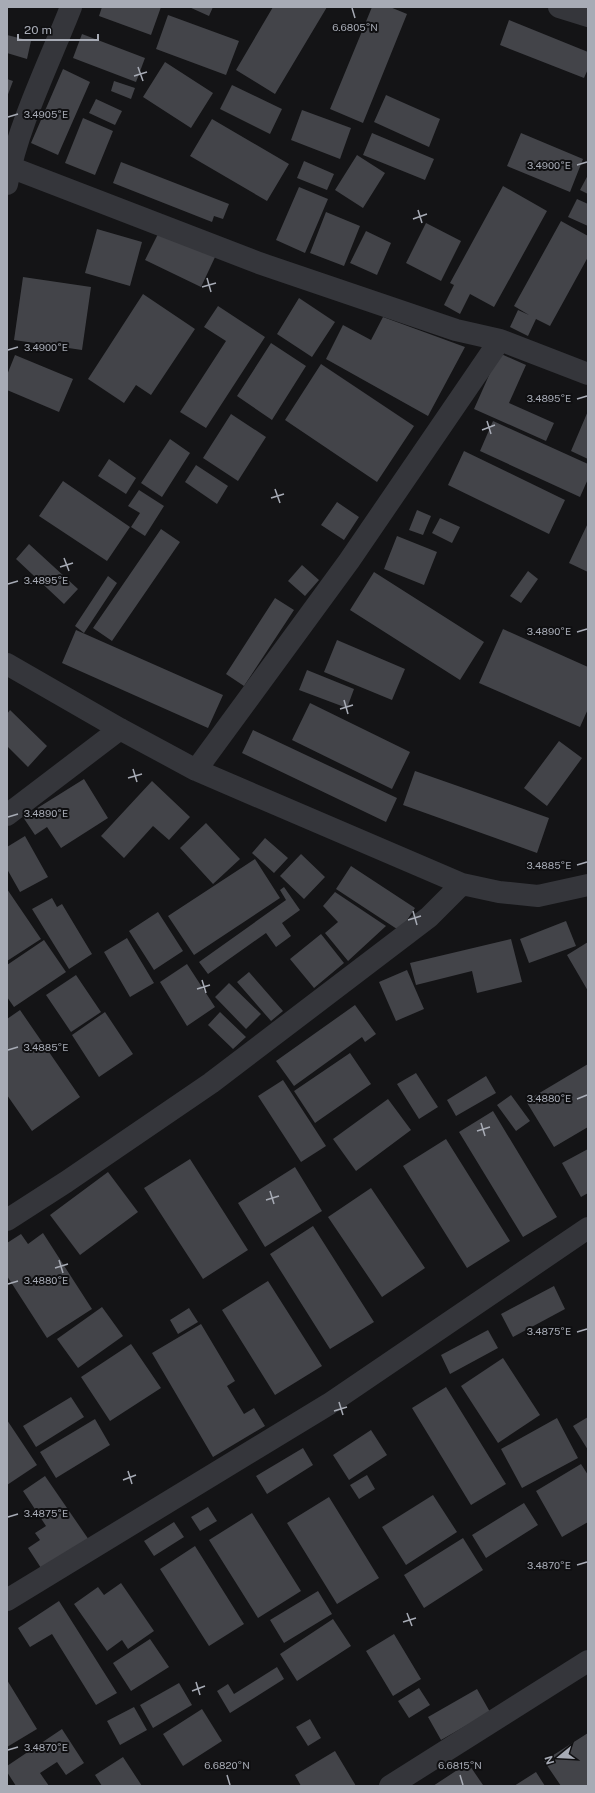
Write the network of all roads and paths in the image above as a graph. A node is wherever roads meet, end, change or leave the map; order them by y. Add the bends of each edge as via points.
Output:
1 (71, 7) edge
2 (559, 7) edge
3 (588, 16) edge
4 (9, 176) edge
5 (500, 340) junction
6 (588, 374) edge
7 (7, 664) edge
8 (120, 729) junction
9 (196, 770) junction
10 (7, 815) edge
11 (462, 884) junction
12 (588, 885) edge
13 (7, 1220) edge
14 (588, 1228) edge
15 (7, 1600) edge
16 (588, 1661) edge
17 (390, 1786) edge

1 - 4 street via 30,111
2 - 3 street
4 - 5 street via 456,330
5 - 6 street
5 - 9 street via 349,561
7 - 8 street
8 - 9 street
8 - 10 street
9 - 11 street
11 - 12 street via 499,892 538,896
11 - 13 street via 429,917 211,1083
14 - 15 street via 328,1404
16 - 17 street

